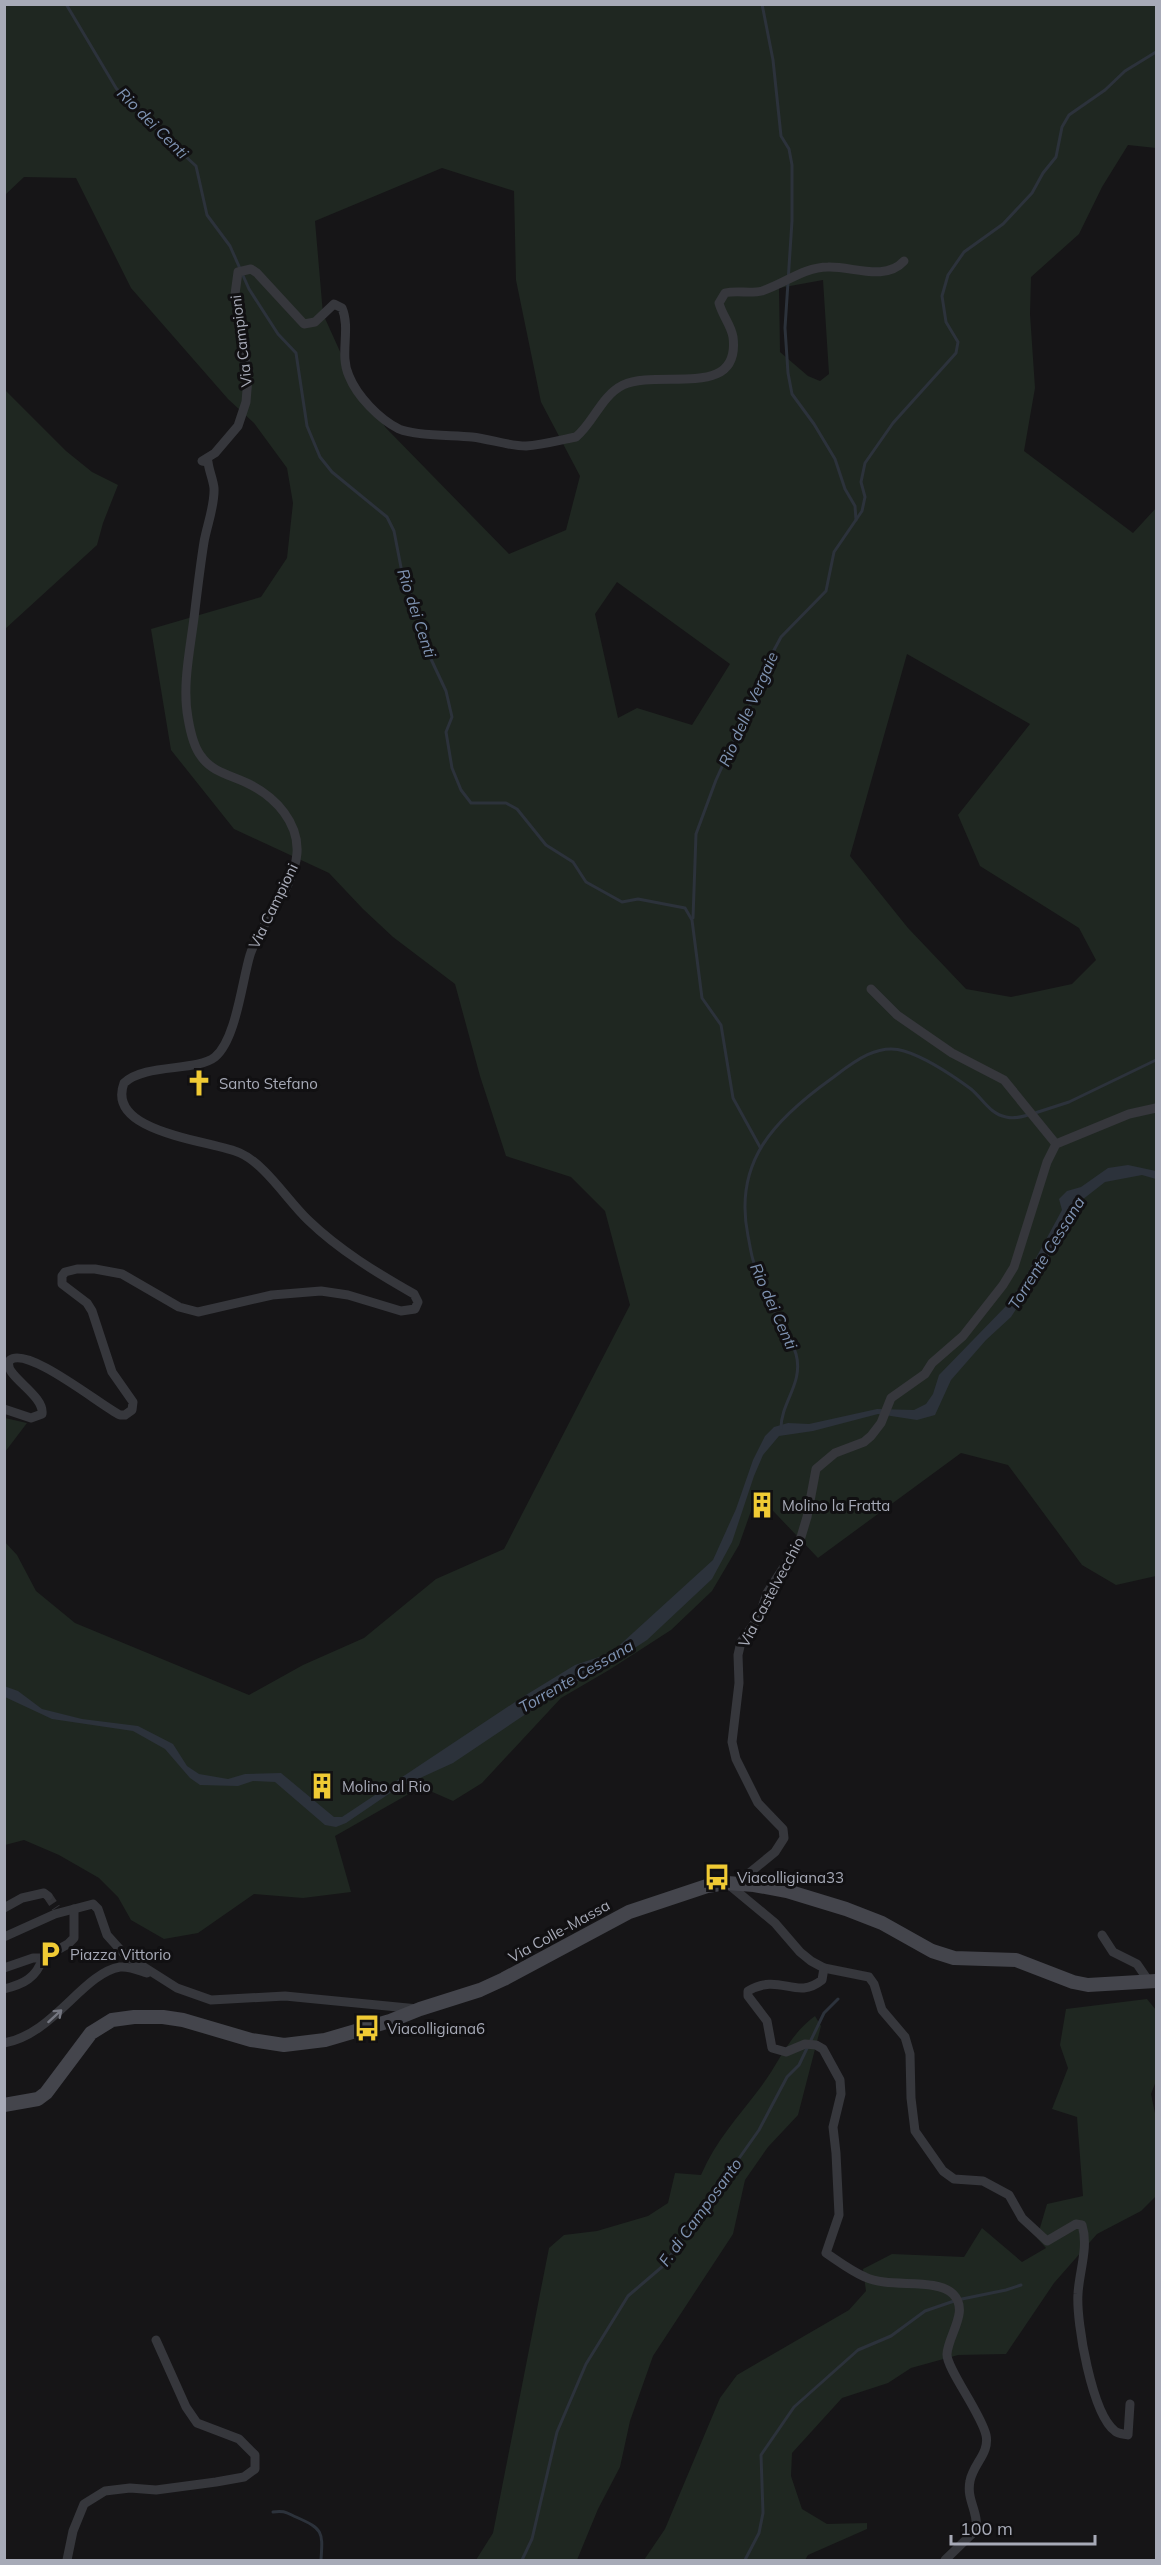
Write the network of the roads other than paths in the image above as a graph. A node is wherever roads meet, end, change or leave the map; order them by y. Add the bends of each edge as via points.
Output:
1 (904, 261) dead end
2 (871, 989) dead end
3 (1156, 1108) edge
4 (1056, 1144) junction
5 (4, 1410) edge
6 (732, 1883) junction
7 (48, 1896) dead end
8 (4, 1908) edge
9 (74, 1908) junction
10 (1102, 1935) dead end
11 (4, 1937) edge
12 (43, 1958) junction
13 (4, 1968) edge
14 (824, 1968) junction
15 (156, 1975) junction
16 (1152, 1981) edge
17 (4, 1989) edge
18 (420, 2009) junction
19 (4, 2043) edge
20 (4, 2105) edge
21 (156, 2340) dead end
22 (1130, 2403) dead end
23 (67, 2560) edge
24 (945, 2560) edge

1 - 5 street, Via Campioni via 885,271 825,267 790,276 761,291 730,291 722,295 719,303 733,340 731,358 721,374 657,378 622,386 576,437 528,446 418,433 393,425 365,400 350,378 345,365 342,308 334,304 315,322 303,324 254,270 244,268 238,272 235,294 248,377 247,397 238,426 215,453 202,461 208,462 214,494 200,568 186,706 200,756 213,767 260,790 285,812 296,838 297,852 284,890 250,954 236,1014 220,1051 202,1062 130,1078 124,1083 121,1099 134,1119 251,1159 320,1231 414,1294 418,1302 415,1309 401,1311 348,1295 308,1291 198,1312 179,1307 122,1274 70,1270 62,1276 62,1284 92,1311 112,1372 133,1402 132,1410 120,1415 35,1362 16,1358 6,1365 6,1371 33,1394 41,1404 42,1414 31,1418
2 - 4 street via 897,1015 971,1064 1005,1080
3 - 4 street via 1129,1114
4 - 6 street, Via Castelvecchio via 1014,1268 1003,1286 963,1336 925,1374 891,1398 881,1423 864,1442 835,1453 816,1469 801,1536 740,1646 733,1750 758,1803 783,1828 784,1838 775,1852
6 - 14 street via 800,1952
6 - 16 street, Via Colle-Massa via 787,1891 867,1916 932,1951 954,1958 1016,1960 1088,1985
6 - 18 street, Via Colle-Massa via 707,1886 629,1912 504,1979
7 - 8 street via 44,1893 22,1898
9 - 11 street via 57,1911
9 - 12 street via 74,1938
9 - 15 street via 96,1906 104,1930 117,1948
10 - 16 street via 1113,1952 1137,1964
12 - 13 street
12 - 17 street via 30,1980
14 - 22 street via 869,1977 874,1984 882,2010 905,2037 910,2054 915,2131 943,2171 954,2179 983,2181 1009,2195 1022,2218 1047,2241 1076,2224 1082,2225 1079,2316 1092,2388 1106,2421 1116,2432 1128,2435
14 - 24 street via 822,1980 812,1986 795,1988 772,1982 752,1988 748,1996 767,2021 772,2048 786,2052 805,2044 816,2045 823,2049 840,2080 841,2094 832,2127 839,2215 826,2253 865,2278 945,2288 959,2303 948,2363 977,2412 987,2449 970,2480 968,2497 976,2530
15 - 18 street via 211,2001 285,1996
19 -> 15 street via 16,2041 49,2023 109,1971 130,1967
18 - 20 street, Via Colle-Massa via 367,2028 300,2044 251,2040 163,2017 112,2020 91,2033 46,2093 31,2101
21 - 23 street via 186,2407 198,2423 240,2439 255,2455 255,2469 244,2477 216,2482 156,2490 105,2491 84,2504

